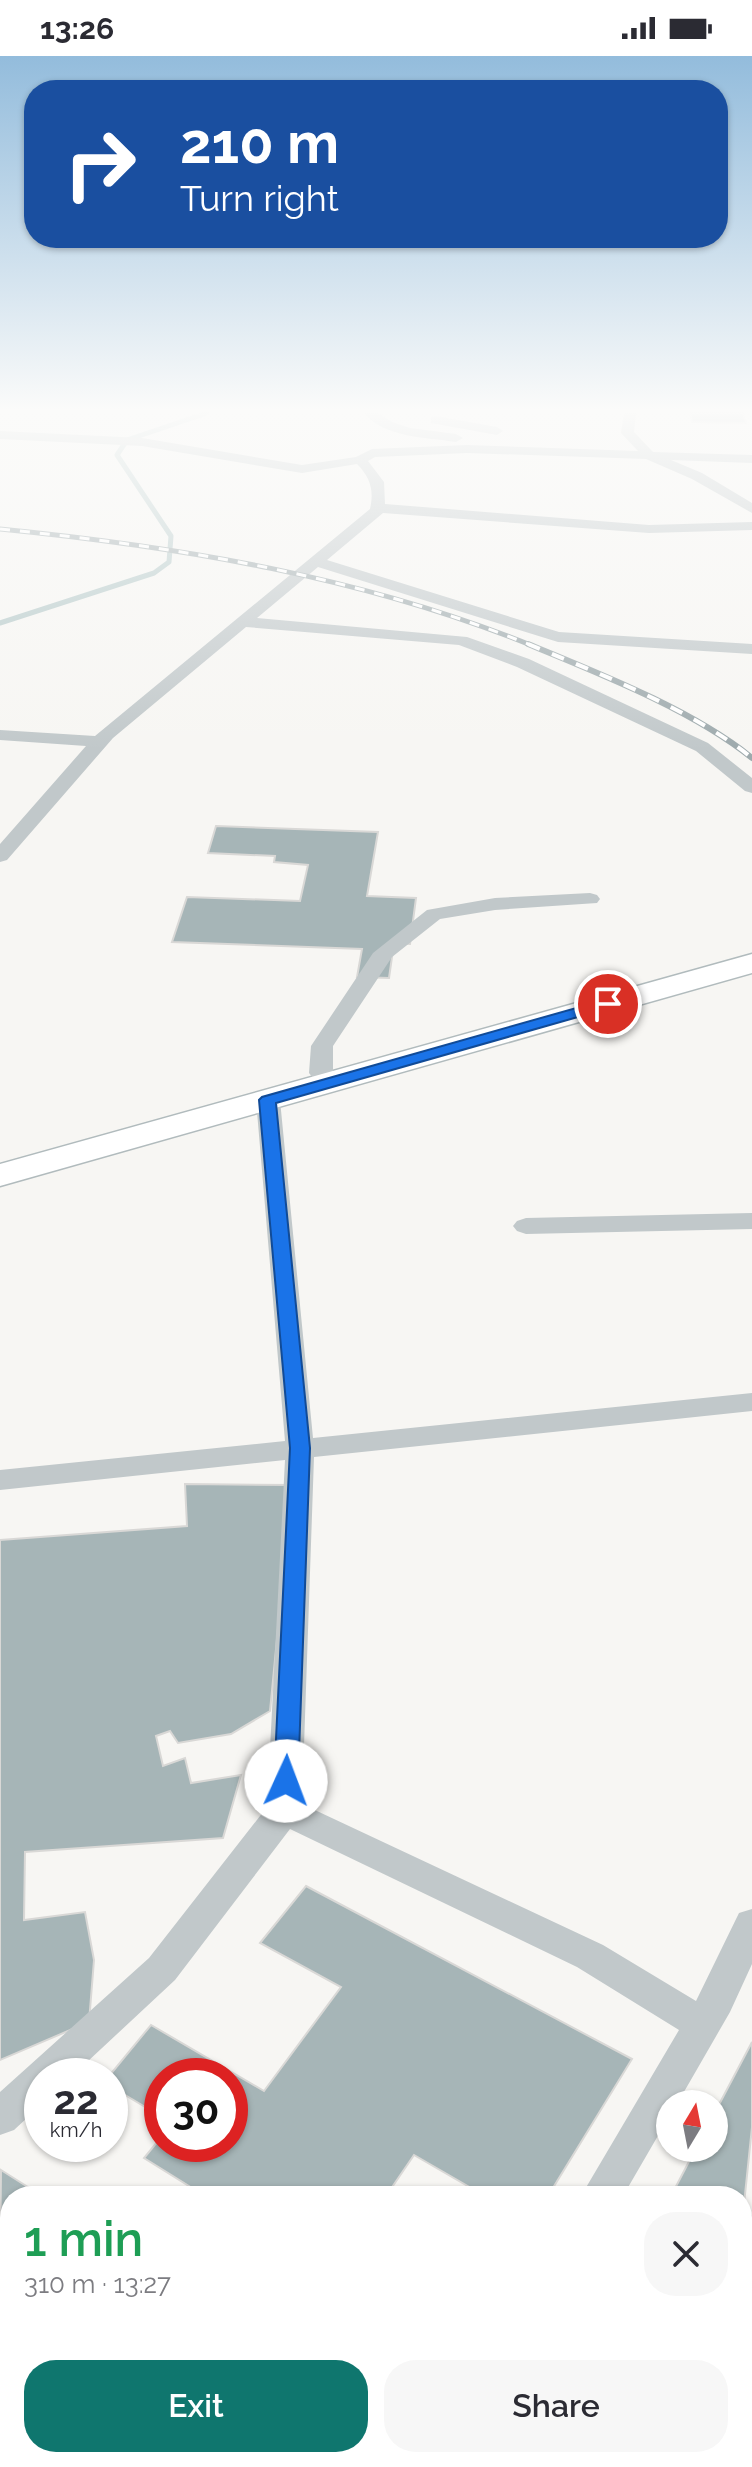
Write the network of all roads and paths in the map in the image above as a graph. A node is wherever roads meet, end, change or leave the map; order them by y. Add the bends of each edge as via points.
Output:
1 (359, 526) edge
2 (604, 526) edge
3 (752, 526) edge
4 (318, 562) junction
5 (241, 622) junction
6 (752, 649) edge
7 (0, 735) edge
8 (100, 742) junction
9 (752, 787) edge
10 (0, 856) edge
11 (590, 899) dead end
12 (752, 951) edge
13 (752, 963) edge
14 (321, 1073) junction
15 (268, 1100) junction
16 (0, 1159) edge
17 (0, 1175) edge
18 (752, 1221) edge
19 (526, 1226) dead end
20 (752, 1402) edge
21 (300, 1448) junction
22 (0, 1480) edge
23 (284, 1811) junction
24 (752, 1924) edge
25 (702, 2024) junction
26 (65, 2058) edge
27 (24, 2095) edge
28 (0, 2117) edge
29 (607, 2186) edge

1 - 4 street
2 - 3 street
4 - 5 street
4 - 6 street via 558,637
5 - 8 street
5 - 9 street via 461,640 523,663 702,747
7 - 8 street
8 - 10 street
11 - 14 street via 495,904 434,914 384,953 322,1046
12 - 14 main road
13 - 15 main road
14 - 16 main road
15 - 17 main road
15 - 21 street
18 - 19 street
20 - 21 street
21 - 22 street
21 - 23 street
23 - 25 street via 590,1956
23 - 26 street via 162,1969
24 - 25 street
25 - 29 street
27 - 28 street

